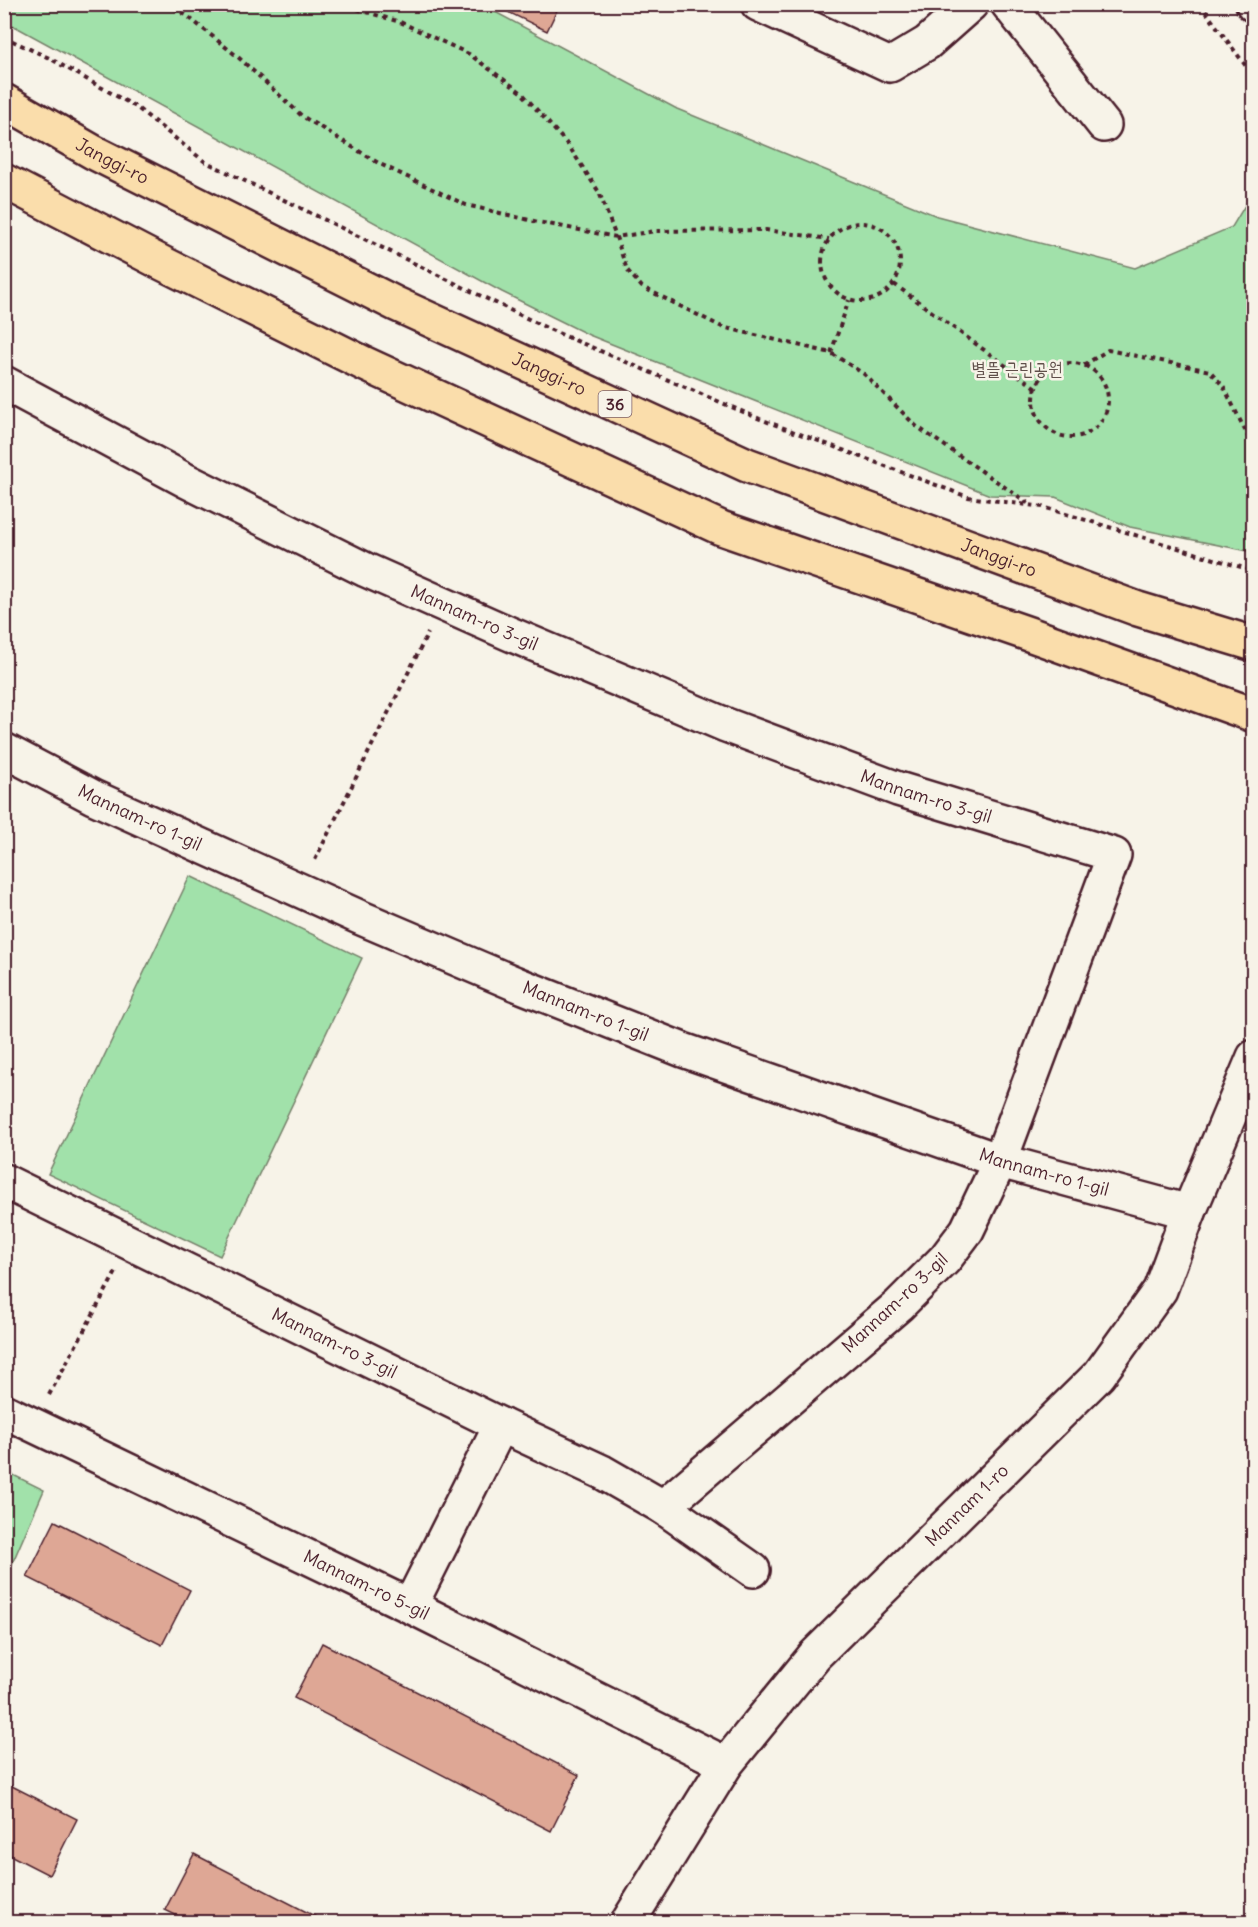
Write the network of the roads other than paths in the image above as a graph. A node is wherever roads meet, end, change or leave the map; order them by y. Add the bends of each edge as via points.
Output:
1 (758, 4) edge
2 (971, 4) edge
3 (1008, 4) edge
4 (4, 101) edge
5 (1104, 125) dead end
6 (4, 181) edge
7 (4, 383) edge
8 (1254, 644) edge
9 (1254, 715) edge
10 (4, 750) edge
11 (1254, 1057) edge
12 (1000, 1161) junction
13 (4, 1181) edge
14 (1189, 1212) junction
15 (19, 1418) edge
16 (501, 1425) junction
17 (663, 1507) junction
18 (753, 1570) dead end
19 (410, 1606) junction
20 (726, 1764) junction
21 (628, 1923) edge

1 - 2 street via 890,65 927,43
3 - 5 street
4 - 8 main road, Janggi-ro / 36 via 93,152 396,304 747,465 1138,609
6 - 9 main road via 363,363 722,528
7 - 12 street, Mannam-ro 3-gil via 187,481 366,570 726,725 898,789 1114,855
10 - 12 street, Mannam-ro 1-gil via 93,797 514,983 683,1050
11 - 14 street, Mannam 1-ro
12 - 14 street, Mannam-ro 1-gil
12 - 17 street, Mannam-ro 3-gil via 967,1230 945,1259 899,1305
13 - 16 street, Mannam-ro 3-gil
14 - 20 street, Mannam 1-ro via 1160,1290 1099,1375 815,1655
15 - 19 street, Mannam-ro 5-gil
16 - 17 street, Mannam-ro 3-gil via 602,1472
16 - 19 street
17 - 18 street, Mannam-ro 3-gil
19 - 20 street, Mannam-ro 5-gil
20 - 21 street, Mannam 1-ro

